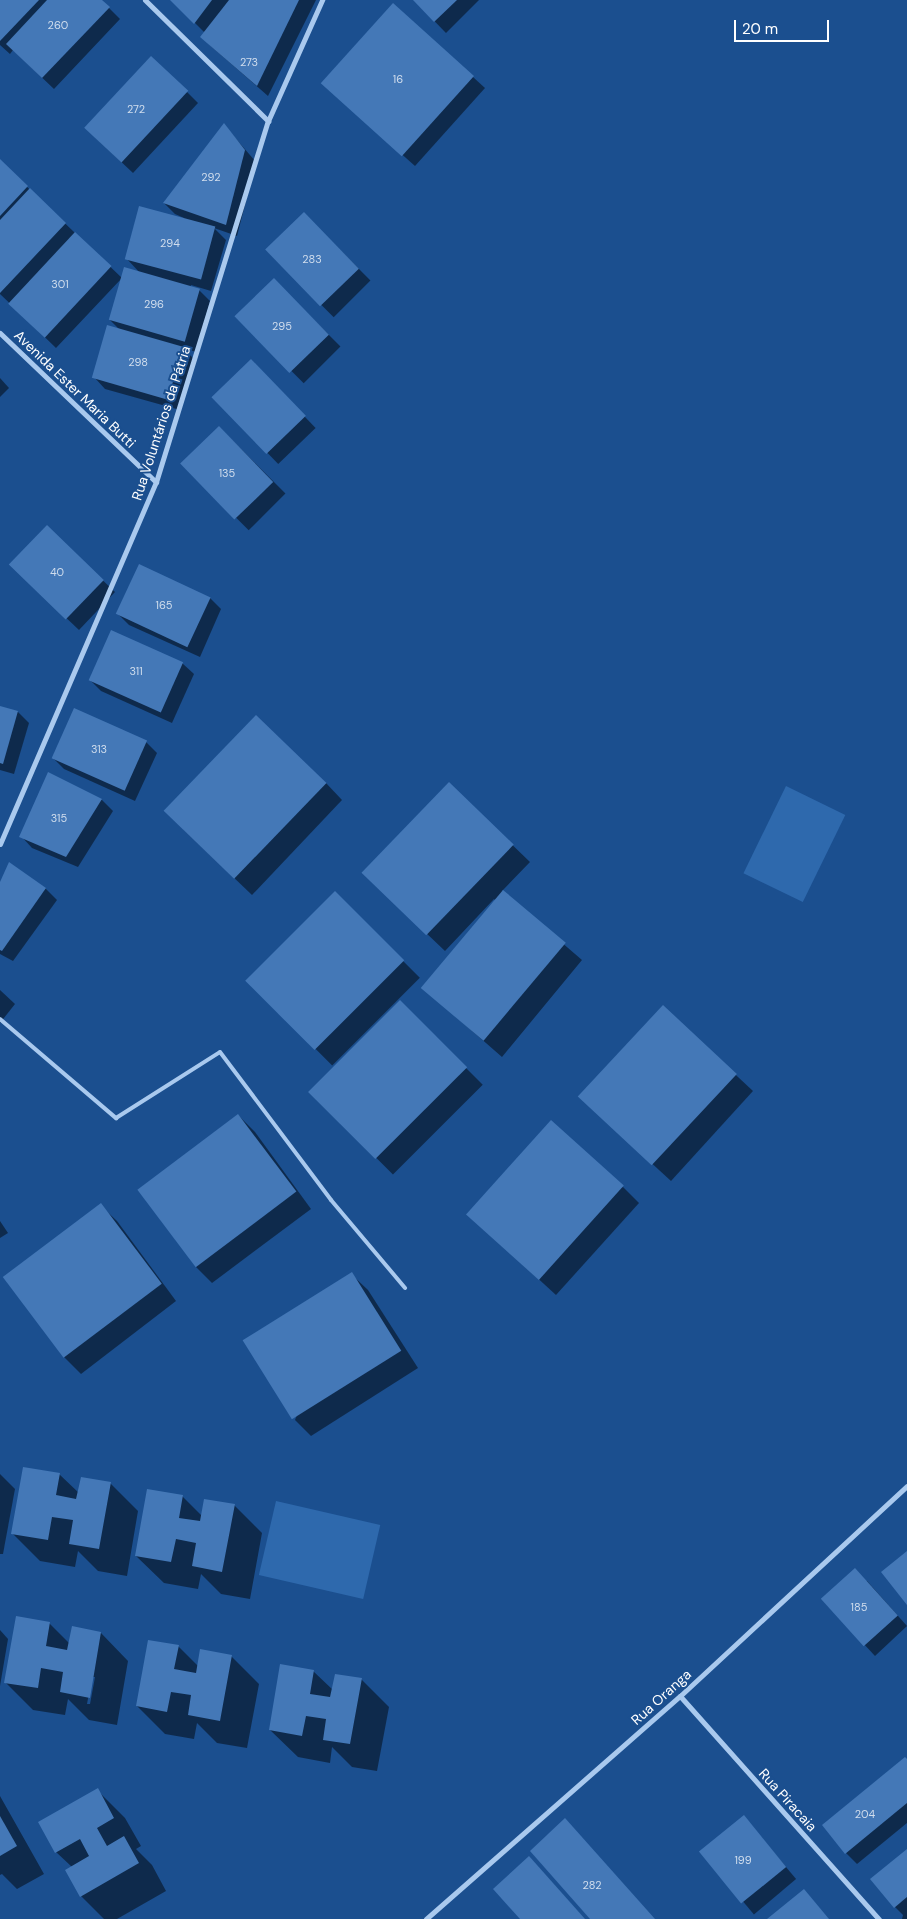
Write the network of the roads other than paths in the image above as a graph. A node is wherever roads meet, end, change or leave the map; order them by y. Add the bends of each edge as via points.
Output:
1 (146, 0) edge
2 (322, 0) edge
3 (268, 121) junction
4 (0, 333) edge
5 (156, 482) junction
6 (0, 844) edge
7 (0, 1019) edge
8 (405, 1288) dead end
9 (906, 1488) edge
10 (680, 1696) junction
11 (426, 1919) edge
12 (879, 1919) edge

1 - 3 street
2 - 3 street, Rua Voluntários da Pátria
3 - 5 street, Rua Voluntários da Pátria
4 - 5 street, Avenida Ester Maria Butti
5 - 6 street, Rua Voluntários da Pátria
7 - 8 lane via 116,1118 220,1052 331,1200
9 - 10 street, Rua Oranga
10 - 11 street, Rua Oranga
10 - 12 street, Rua Piracaia

